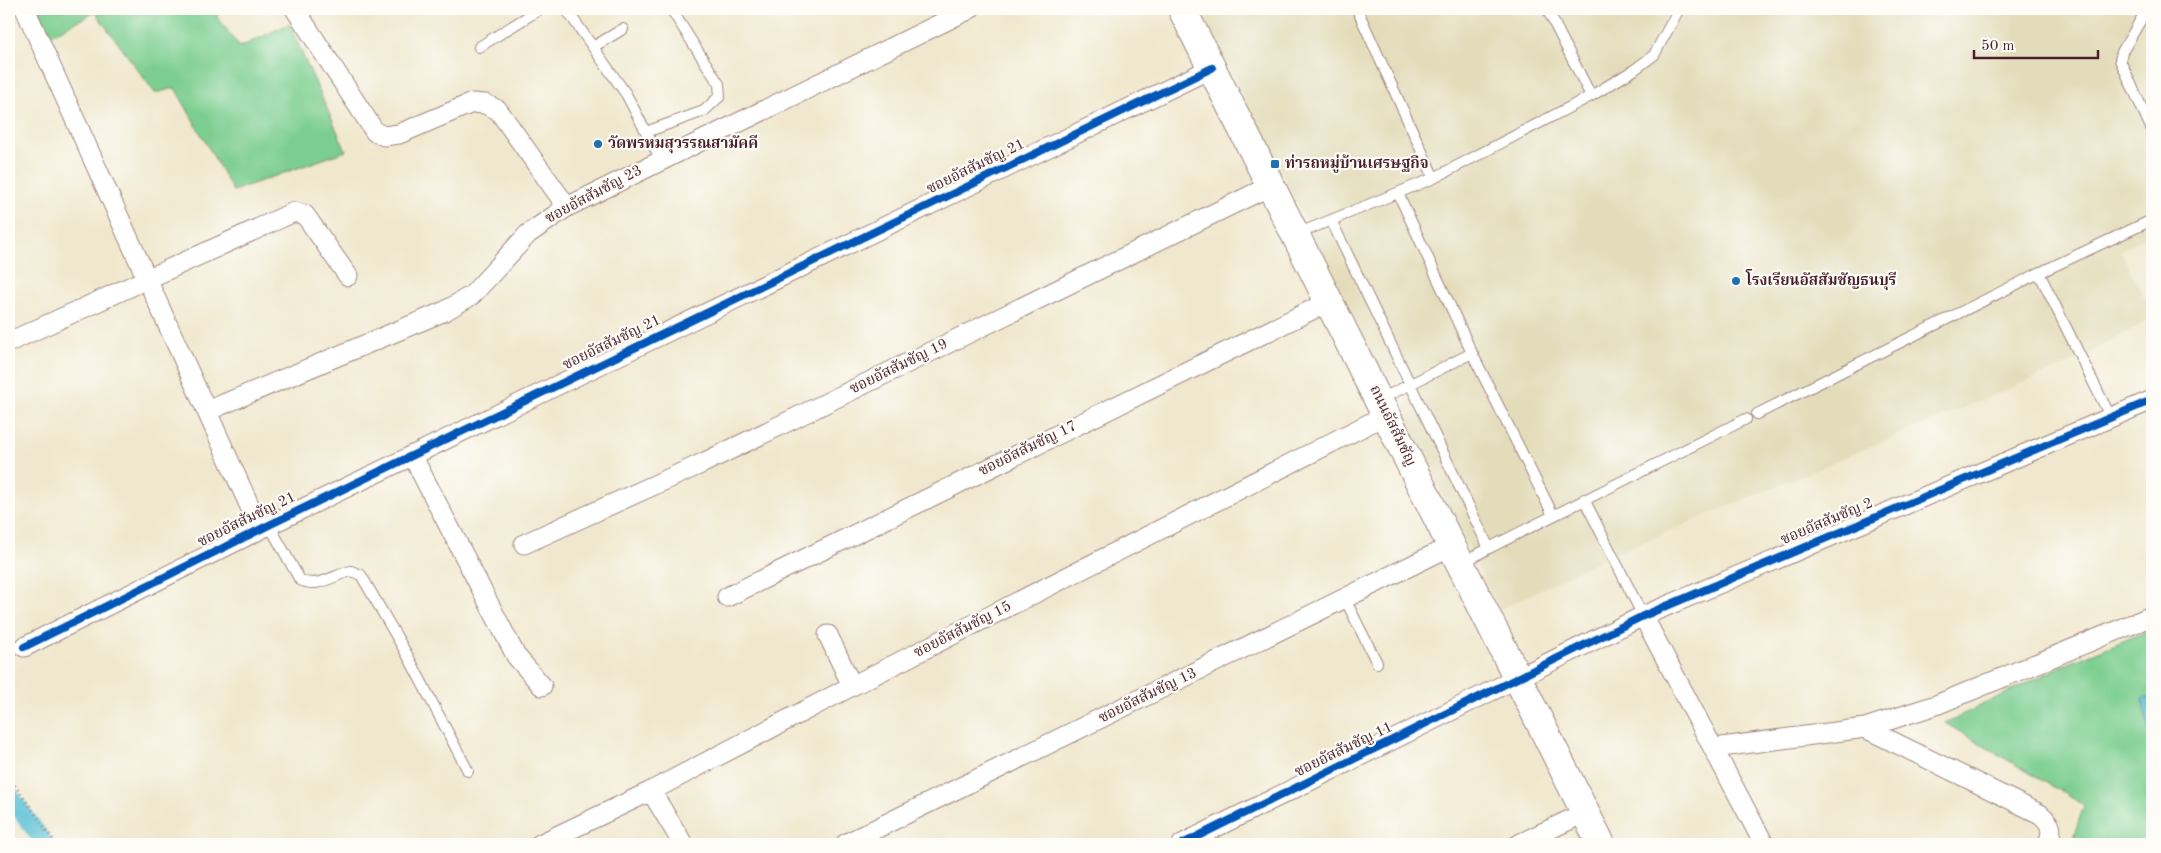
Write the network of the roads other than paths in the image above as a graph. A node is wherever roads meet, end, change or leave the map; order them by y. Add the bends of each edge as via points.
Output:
1 (24, 9) edge
2 (295, 9) edge
3 (540, 9) edge
4 (566, 9) edge
5 (672, 9) edge
6 (970, 9) edge
7 (1357, 9) edge
8 (1547, 9) edge
9 (1679, 9) edge
10 (2147, 9) edge
11 (1188, 12) edge
12 (624, 29) dead end
13 (593, 47) junction
14 (479, 48) dead end
15 (1212, 68) junction
16 (1591, 96) junction
17 (2152, 130) edge
18 (646, 132) junction
19 (661, 160) junction
20 (1434, 178) junction
21 (1272, 185) junction
22 (1398, 193) junction
23 (567, 207) junction
24 (1331, 220) junction
25 (2152, 220) edge
26 (1297, 234) junction
27 (2039, 273) junction
28 (348, 276) dead end
29 (146, 278) junction
30 (1330, 301) junction
31 (9, 342) edge
32 (1472, 353) junction
33 (1411, 384) junction
34 (2152, 400) edge
35 (1383, 408) junction
36 (207, 411) junction
37 (1758, 414) dead end
38 (2111, 418) junction
39 (1746, 419) dead end
40 (412, 455) junction
41 (1584, 499) junction
42 (1554, 515) junction
43 (265, 527) junction
44 (524, 544) dead end
45 (1489, 548) junction
46 (1456, 555) junction
47 (727, 597) dead end
48 (1345, 599) junction
49 (1643, 616) junction
50 (2152, 616) edge
51 (828, 635) dead end
52 (24, 647) dead end
53 (1377, 663) dead end
54 (1518, 680) junction
55 (542, 686) dead end
56 (852, 686) junction
57 (1865, 728) junction
58 (1714, 748) junction
59 (468, 771) dead end
60 (651, 791) junction
61 (1584, 813) junction
62 (540, 844) edge
63 (683, 844) edge
64 (845, 844) edge
65 (1182, 844) edge
66 (1519, 844) edge
67 (1600, 844) edge
68 (1764, 844) edge
69 (2048, 844) edge

1 - 29 street
2 - 23 street via 375,132 384,136 399,134 472,102 485,104 498,110
3 - 14 lane
4 - 13 lane
5 - 18 lane via 719,84 720,96 704,111
6 - 19 street, ซอยอัสสัมชัญ 23
7 - 20 lane
8 - 16 lane
9 - 16 lane via 1654,55
10 - 17 lane via 2120,60
11 - 15 street, ถนนอัสสัมชัญ
12 - 13 lane
13 - 18 lane via 626,94
15 - 21 street, ถนนอัสสัมชัญ
15 - 40 street, ซอยอัสสัมชัญ 21
16 - 20 lane
18 - 19 lane
19 - 23 street, ซอยอัสสัมชัญ 23
20 - 22 lane
21 - 26 street, ถนนอัสสัมชัญ
21 - 44 street, ซอยอัสสัมชัญ 19 via 703,463
22 - 24 lane
22 - 32 lane
23 - 36 street, ซอยอัสสัมชัญ 23 via 528,234 472,296 445,311
24 - 26 lane
24 - 33 lane
25 - 27 lane
26 - 30 street, ถนนอัสสัมชัญ
27 - 37 lane
27 - 38 lane
28 - 29 street via 305,214 294,212
29 - 31 street
29 - 36 street
30 - 35 street, ถนนอัสสัมชัญ
30 - 47 street, ซอยอัสสัมชัญ 17
32 - 33 lane
32 - 42 lane
33 - 35 lane
33 - 45 lane
34 - 38 street, ซอยอัสสัมชัญ 2
35 - 46 street, ถนนอัสสัมชัญ
35 - 56 street, ซอยอัสสัมชัญ 15
36 - 43 street
38 - 49 street, ซอยอัสสัมชัญ 2
39 - 41 lane
40 - 43 street, ซอยอัสสัมชัญ 21
40 - 55 street via 516,656
41 - 42 lane
41 - 49 lane
42 - 45 lane
43 - 52 street, ซอยอัสสัมชัญ 21
43 - 59 lane via 300,580 307,584 317,584 352,571 361,575
45 - 46 lane
46 - 48 street, ซอยอัสสัมชัญ 13
46 - 54 street, ถนนอัสสัมชัญ
48 - 53 lane
48 - 64 street, ซอยอัสสัมชัญ 13
49 - 54 street, ซอยอัสสัมชัญ 2
49 - 58 street
50 - 57 street via 1936,705
51 - 56 street
54 - 61 street, ถนนอัสสัมชัญ
54 - 65 street, ซอยอัสสัมชัญ 11
56 - 60 street, ซอยอัสสัมชัญ 15
57 - 58 street
57 - 69 street via 2040,814 2049,822 2052,832
58 - 68 street
60 - 62 street, ซอยอัสสัมชัญ 15
60 - 63 street
61 - 66 street
61 - 67 street, ถนนอัสสัมชัญ

